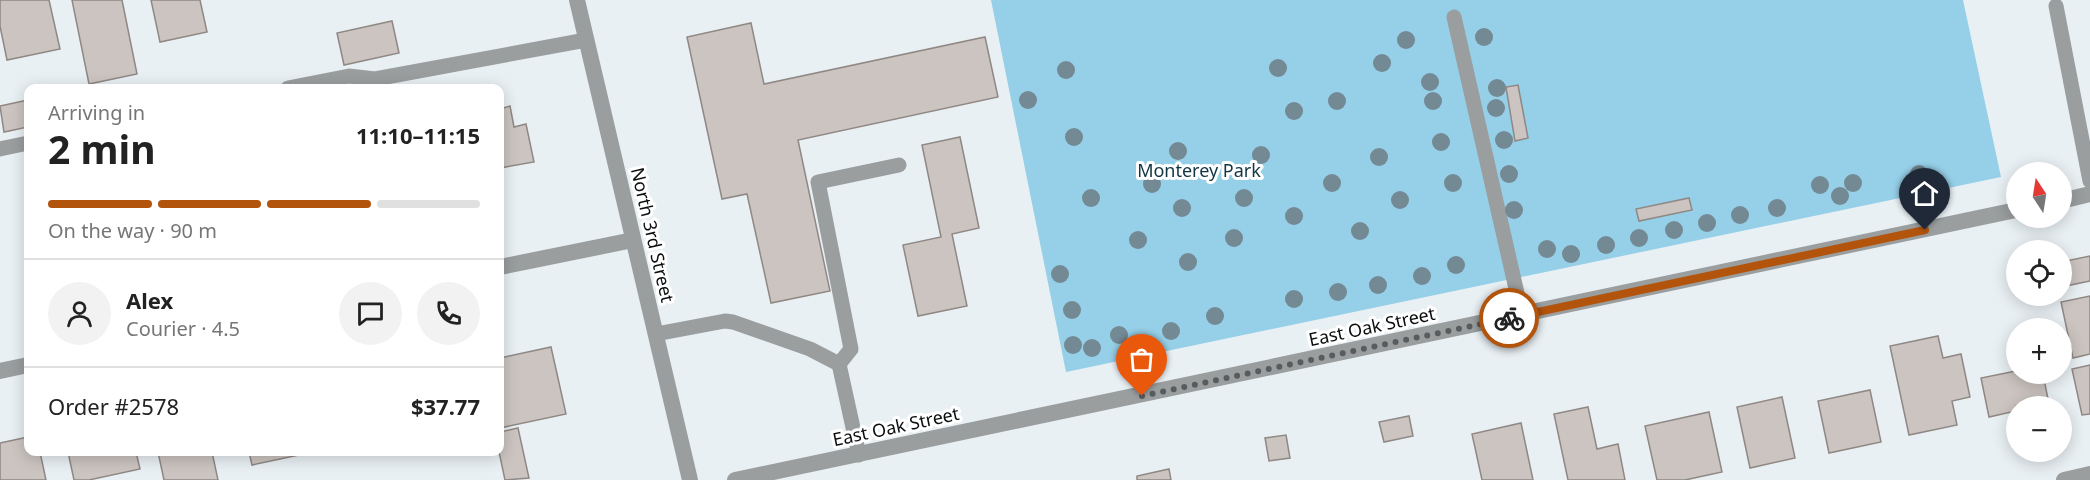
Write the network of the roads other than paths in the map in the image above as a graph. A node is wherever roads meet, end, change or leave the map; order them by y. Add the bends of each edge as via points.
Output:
1 (577, 0) edge
2 (2056, 6) dead end
3 (1454, 17) dead end
4 (586, 40) junction
5 (308, 84) edge
6 (24, 143) edge
7 (0, 148) edge
8 (899, 165) dead end
9 (2090, 181) edge
10 (2090, 195) edge
11 (2072, 199) edge
12 (2006, 212) edge
13 (633, 240) junction
14 (504, 266) edge
15 (1522, 315) junction
16 (656, 334) junction
17 (839, 364) junction
18 (24, 366) edge
19 (0, 371) edge
20 (859, 455) junction
21 (2090, 474) edge
22 (690, 480) edge
23 (735, 480) edge
24 (2064, 480) edge

1 - 4 street, North 3rd Street
2 - 9 lane
3 - 15 lane
4 - 5 lane via 375,79 349,76
4 - 13 street, North 3rd Street
6 - 7 lane
8 - 17 lane via 818,182 851,349
10 - 11 street
12 - 15 street, East Oak Street
13 - 14 street
13 - 16 street, North 3rd Street
15 - 20 street, East Oak Street
16 - 17 lane via 733,322 810,349
16 - 22 street, North 3rd Street
17 - 20 lane
18 - 19 street
20 - 23 street, East Oak Street
21 - 24 street

